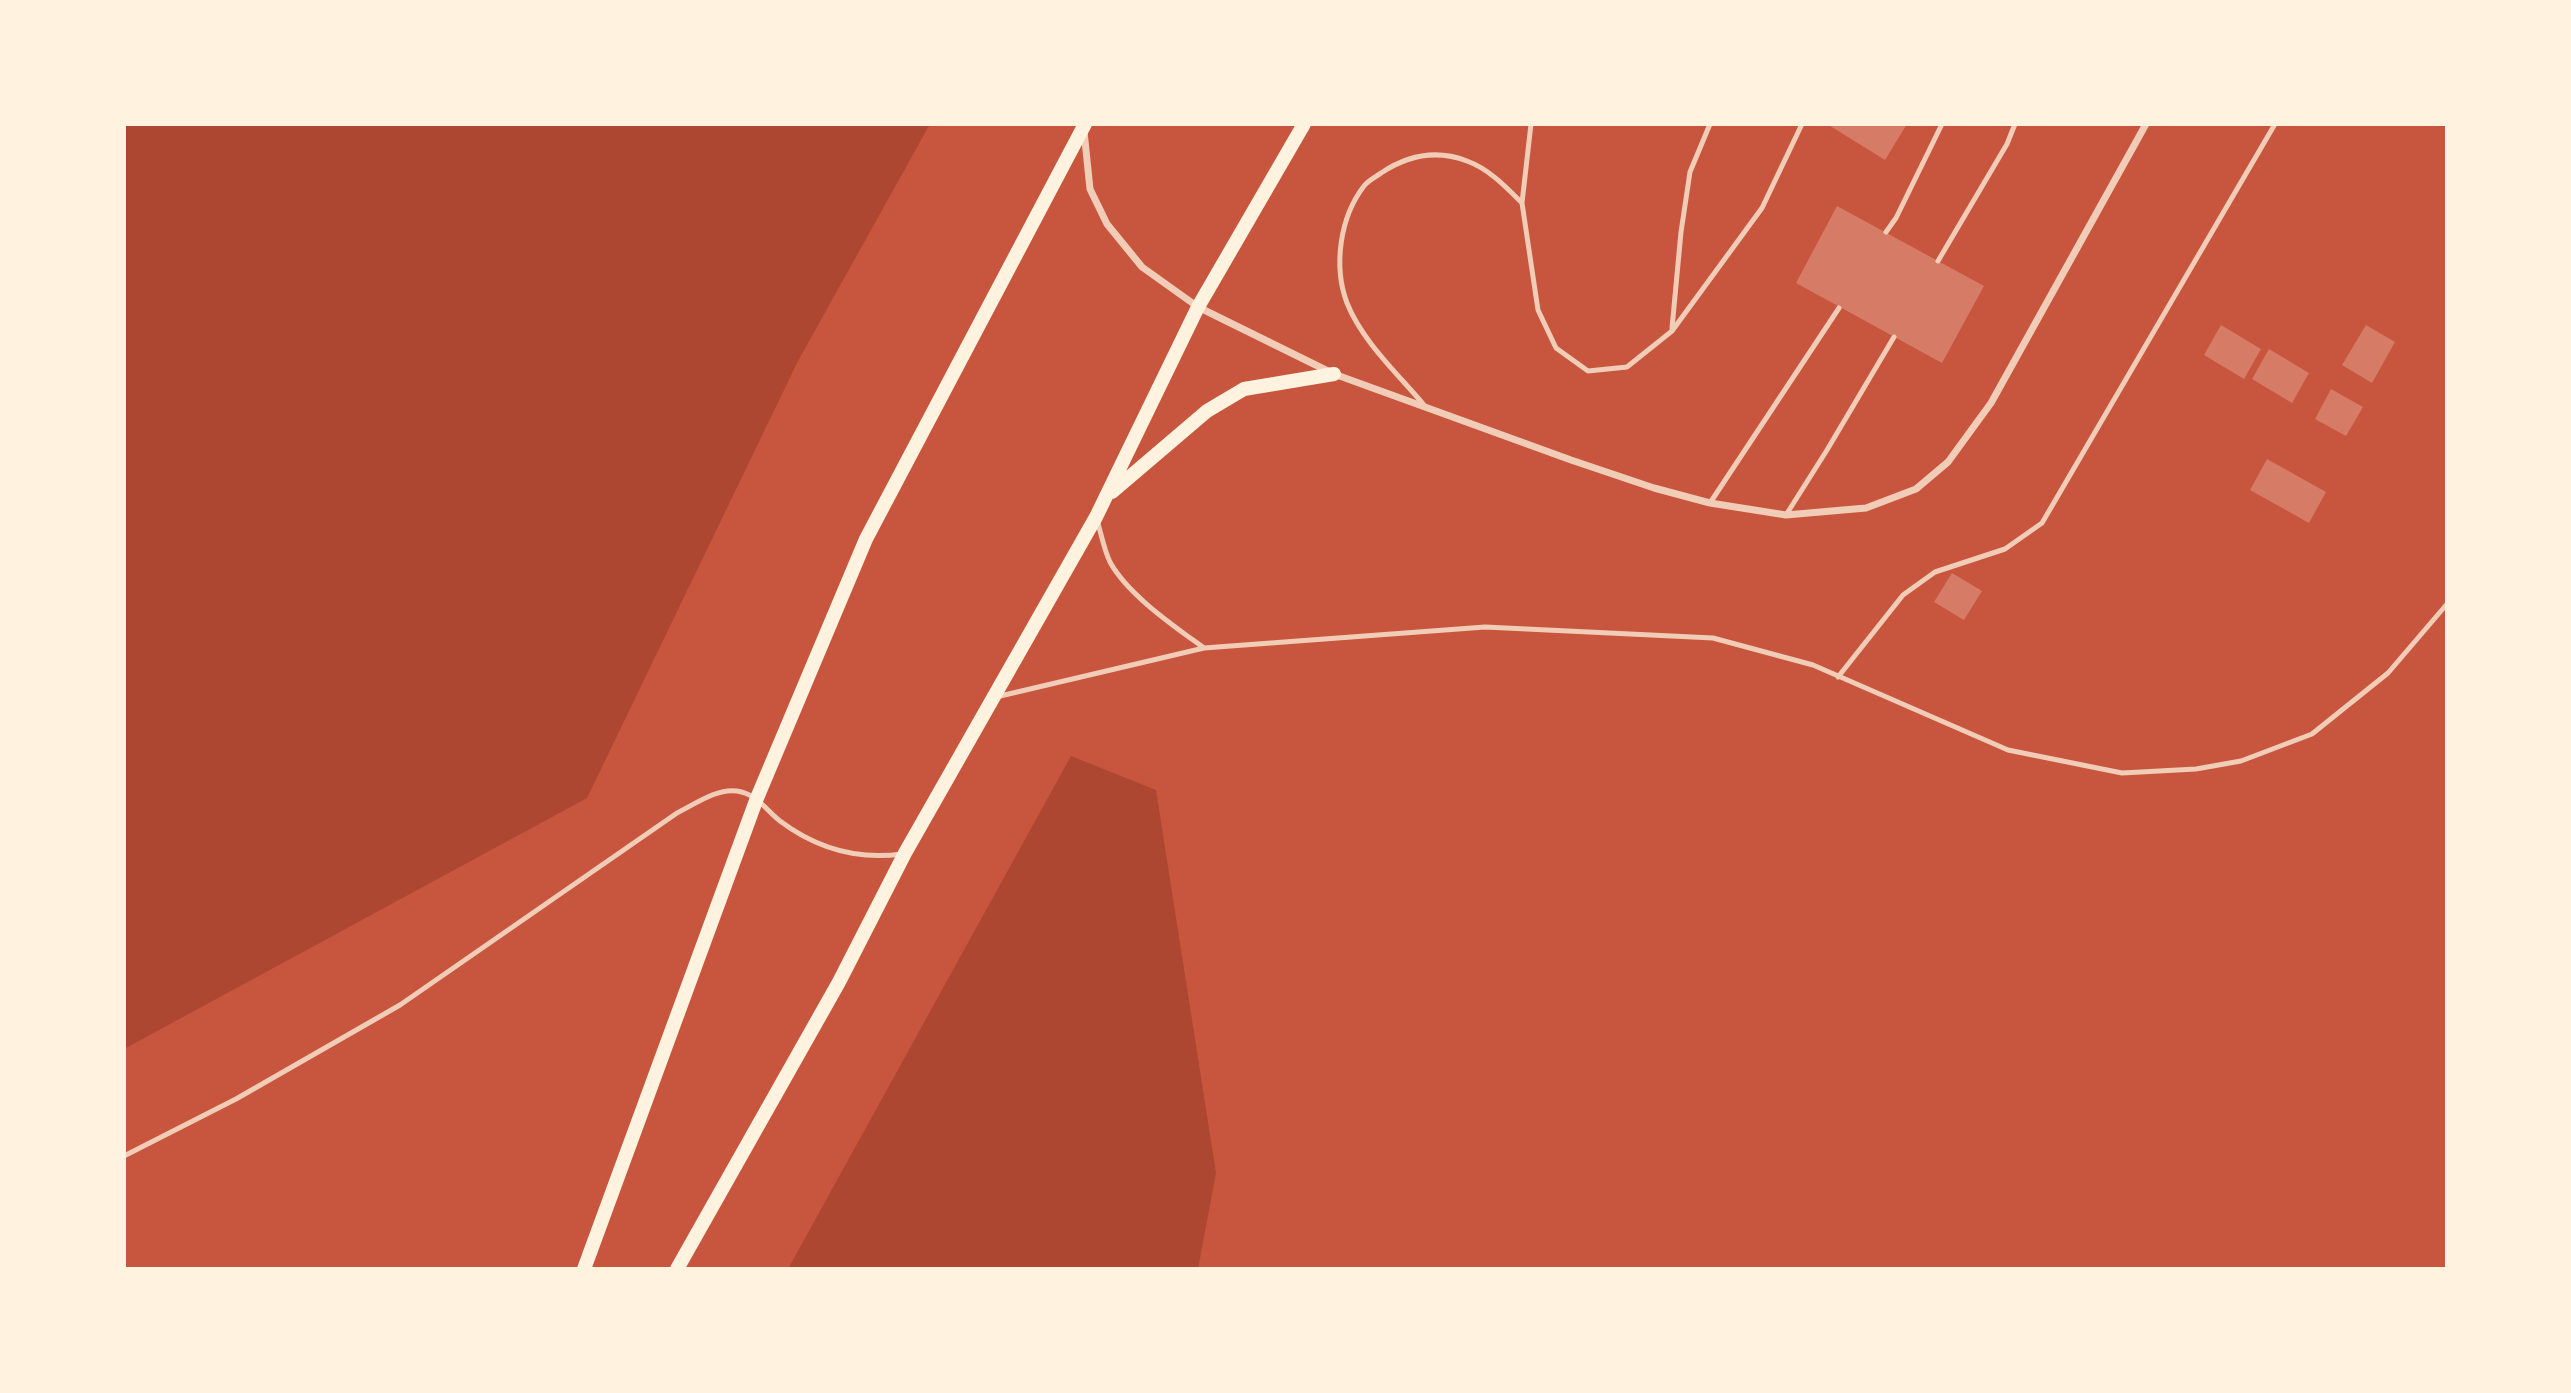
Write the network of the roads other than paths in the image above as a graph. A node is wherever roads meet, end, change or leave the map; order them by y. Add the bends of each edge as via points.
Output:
1 (1304, 124) edge
2 (1531, 124) edge
3 (1710, 124) edge
4 (1802, 124) edge
5 (1942, 124) edge
6 (2015, 124) edge
7 (2146, 124) edge
8 (2275, 124) edge
9 (1084, 126) edge
10 (1522, 203) junction
11 (1886, 233) dead end
12 (1938, 261) dead end
13 (1198, 307) junction
14 (1839, 308) dead end
15 (1672, 331) junction
16 (1894, 337) dead end
17 (1334, 374) junction
18 (1424, 405) junction
19 (1106, 498) junction
20 (1710, 503) junction
21 (1786, 515) junction
22 (1096, 517) junction
23 (2447, 604) edge
24 (1204, 648) junction
25 (1838, 677) junction
26 (996, 697) junction
27 (757, 798) junction
28 (905, 853) junction
29 (124, 1156) edge
30 (583, 1269) edge
31 (677, 1269) edge

1 - 13 main road
2 - 10 lane
3 - 15 lane via 1690,172
4 - 15 lane via 1762,208
5 - 11 lane
6 - 12 lane
7 - 21 street via 1991,403 1948,462 1916,489 1866,508
8 - 25 lane via 2042,523 2005,549 1936,572 1903,594
9 - 13 street via 1090,189 1107,224 1142,267
9 - 27 main road via 866,539
10 - 15 lane via 1538,310 1556,348 1588,371 1627,367
10 - 18 lane via 1494,176 1467,161 1424,153 1398,162 1366,183 1354,203 1343,233 1340,274 1347,303 1361,328
13 - 17 street
13 - 19 main road
14 - 20 lane
16 - 21 lane
17 - 18 street
17 - 19 main road via 1244,389 1207,411
18 - 20 street via 1654,488
19 - 22 main road
20 - 21 street
22 - 24 lane via 1110,562 1132,589
22 - 26 main road
23 - 25 lane via 2388,673 2312,734 2241,761 2196,769 2122,773 2008,750
24 - 25 lane via 1485,626 1713,638
24 - 26 lane
26 - 28 main road
27 - 28 lane via 780,821 825,846 878,857
27 - 29 lane via 737,791 721,792 677,813 400,1005 236,1099
27 - 30 main road
28 - 31 main road via 839,982

